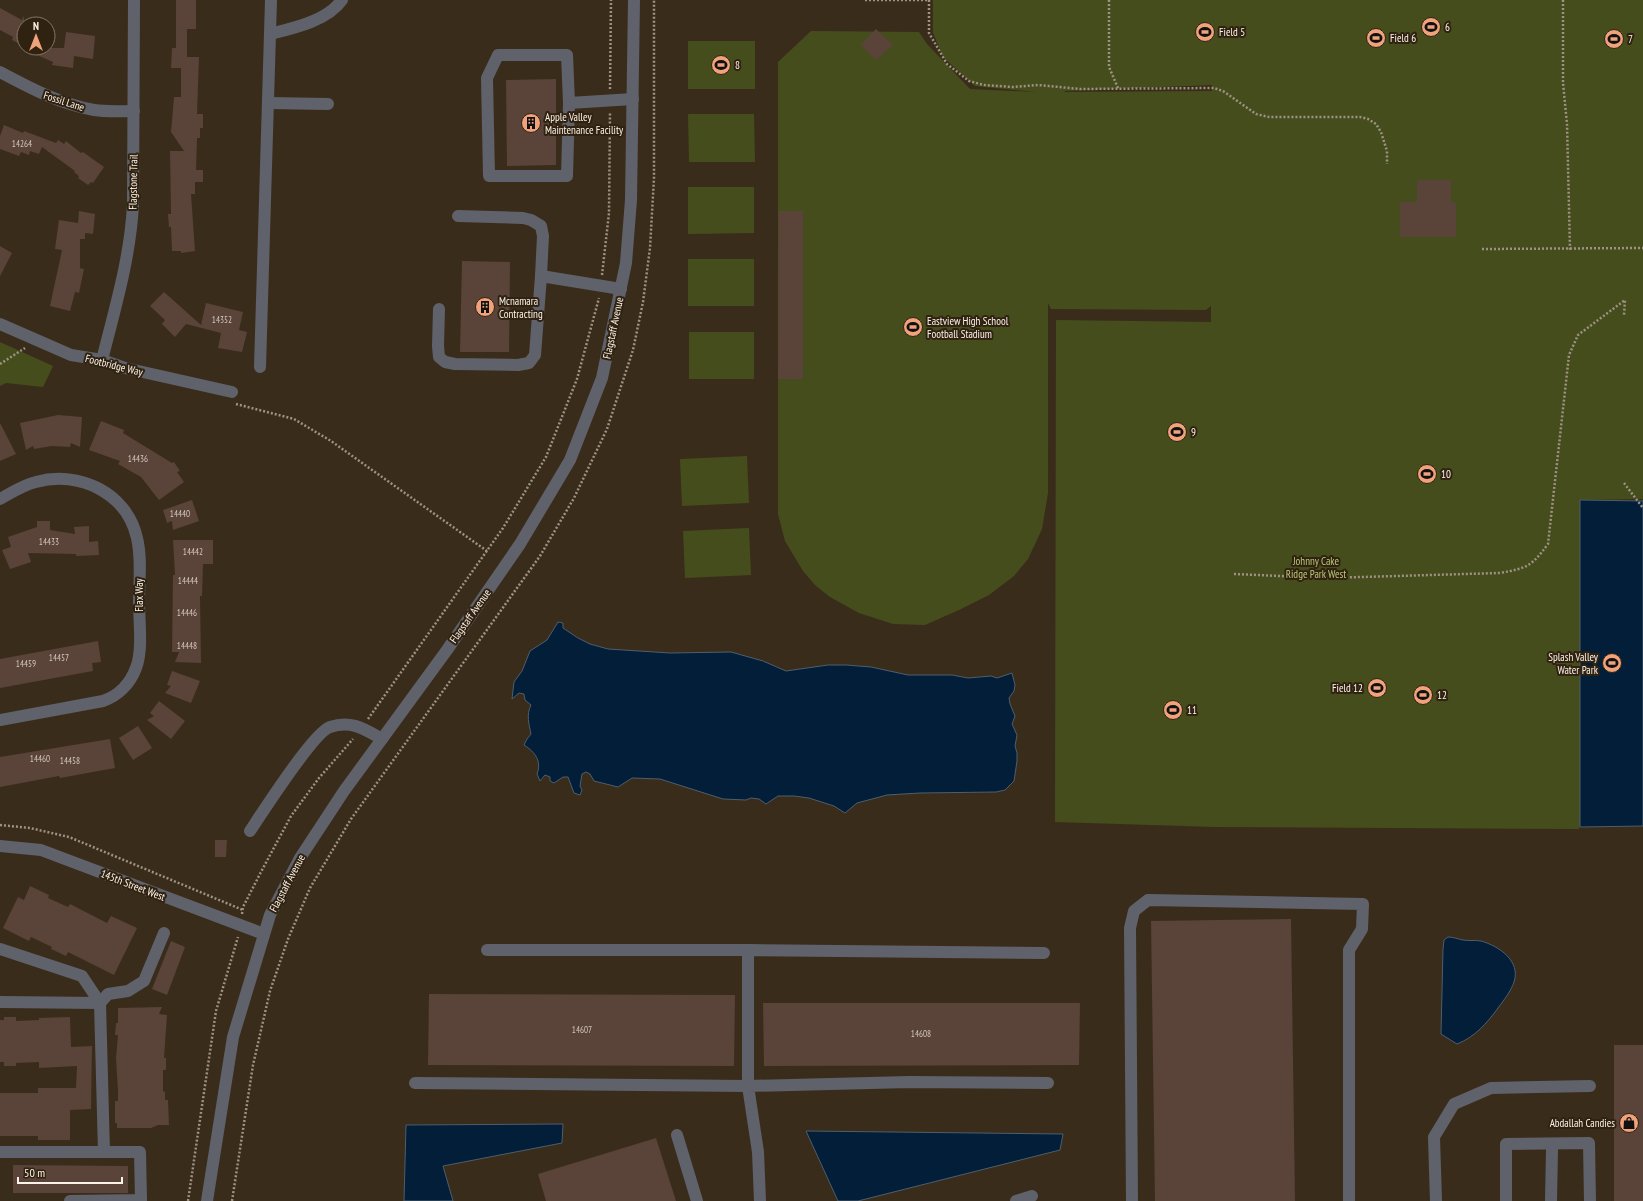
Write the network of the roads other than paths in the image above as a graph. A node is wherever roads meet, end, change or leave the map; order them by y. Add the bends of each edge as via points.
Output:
1 (134, 0) edge
2 (271, 0) edge
3 (342, 0) edge
4 (634, 0) edge
5 (270, 34) junction
6 (0, 72) edge
7 (633, 99) junction
8 (569, 102) junction
9 (268, 103) junction
10 (328, 104) dead end
11 (134, 111) junction
12 (458, 216) dead end
13 (542, 276) junction
14 (621, 288) junction
15 (439, 309) dead end
16 (0, 324) edge
17 (102, 360) junction
18 (260, 367) dead end
19 (232, 392) dead end
20 (0, 499) edge
21 (0, 720) edge
22 (382, 739) junction
23 (250, 831) dead end
24 (0, 846) edge
25 (164, 933) dead end
26 (264, 934) junction
27 (0, 949) edge
28 (487, 950) dead end
29 (748, 950) junction
30 (1044, 953) dead end
31 (0, 1002) edge
32 (100, 1002) junction
33 (415, 1083) dead end
34 (1048, 1083) dead end
35 (748, 1086) junction
36 (1590, 1086) dead end
37 (677, 1135) dead end
38 (1552, 1150) dead end
39 (0, 1152) edge
40 (104, 1152) junction
41 (1032, 1196) dead end
42 (70, 1201) edge
43 (207, 1201) edge
44 (697, 1201) edge
45 (760, 1201) edge
46 (1016, 1201) edge
47 (1132, 1201) edge
48 (1349, 1201) edge
49 (1436, 1201) edge
50 (1506, 1201) edge
51 (1551, 1201) edge
52 (1590, 1201) edge

1 - 11 street, Flagstone Trail
2 - 5 street
3 - 5 street via 314,22
4 - 7 street, Flagstaff Avenue
5 - 9 street
6 - 11 street, Fossil Lane via 37,92 75,106 95,110
7 - 8 street
7 - 14 street, Flagstaff Avenue via 631,200 626,263
8 - 8 street via 567,54 498,54 487,78 490,176 567,176
9 - 10 street
9 - 18 street
11 - 17 street, Flagstone Trail via 131,235
12 - 13 street via 523,218 541,226
13 - 14 street
13 - 15 street via 535,355 529,363 518,365 445,362 439,357
14 - 22 street, Flagstaff Avenue via 602,378 570,460 520,544
16 - 17 street, Footbridge Way via 71,355
17 - 19 street, Footbridge Way via 125,368
20 - 21 street, Flax Way via 24,486 43,480 62,478 93,485 110,495 129,519 137,537 140,558 138,661 126,686 103,701
22 - 23 street via 362,727 346,724 329,727 281,784
22 - 26 street, Flagstaff Avenue via 300,858 270,915
24 - 26 street, 145th Street West via 41,850
25 - 32 street via 144,981 128,991 108,994
26 - 43 street, Flagstaff Avenue via 233,1037
27 - 32 street via 82,976
28 - 29 street
29 - 30 street
29 - 35 street
31 - 32 street
32 - 40 street
33 - 35 street
34 - 35 street via 909,1082
35 - 45 street via 758,1152
36 - 49 street via 1490,1088 1454,1104 1434,1137
37 - 44 street
38 - 51 street
39 - 40 street
40 - 42 street via 140,1152 141,1200
41 - 46 street
47 - 48 street via 1130,928 1134,911 1148,900 1203,900 1363,904 1362,929 1349,950
50 - 52 street via 1506,1144 1589,1143

